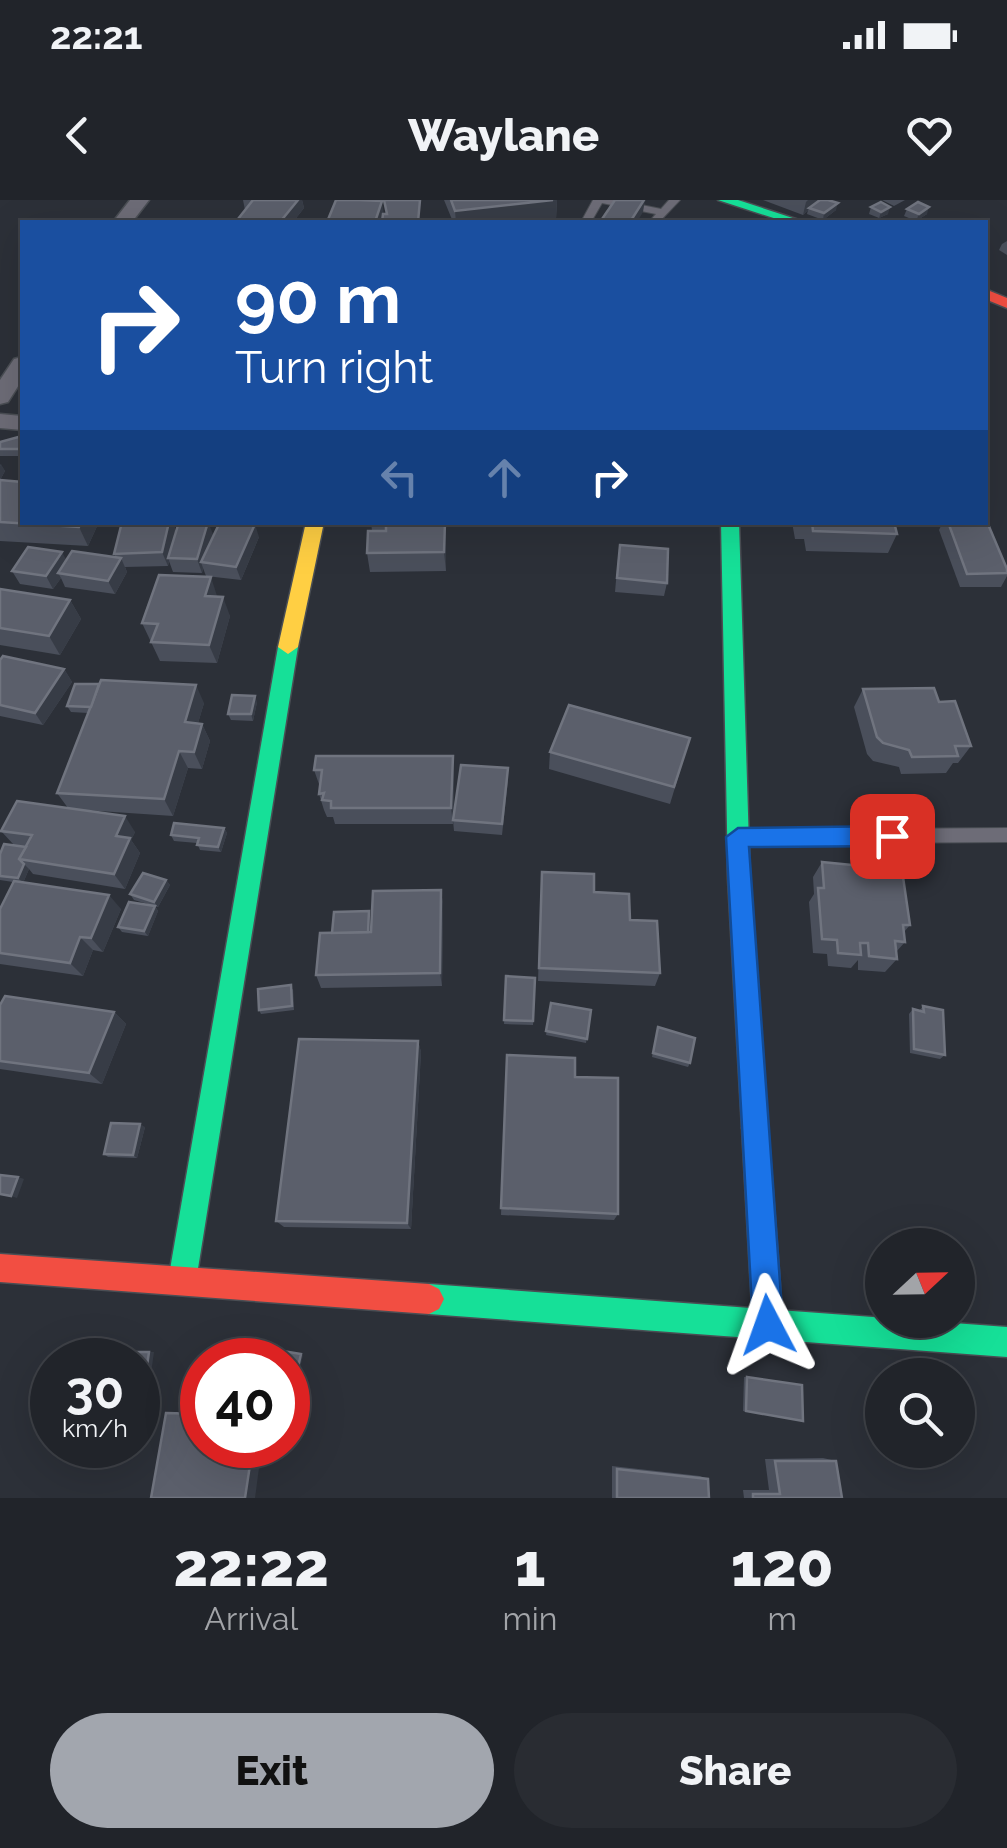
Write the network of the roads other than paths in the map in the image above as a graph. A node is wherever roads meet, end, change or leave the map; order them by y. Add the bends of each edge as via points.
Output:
1 (140, 200) edge
2 (601, 200) edge
3 (675, 200) edge
4 (724, 200) edge
5 (657, 218) edge
6 (124, 220) edge
7 (791, 220) edge
8 (20, 367) edge
9 (0, 397) edge
10 (314, 525) edge
11 (730, 525) edge
12 (1007, 835) edge
13 (738, 837) junction
14 (0, 1268) edge
15 (182, 1281) junction
16 (768, 1325) junction
17 (1007, 1342) edge

1 - 6 street
2 - 5 lane
3 - 5 lane
4 - 7 street
8 - 9 street
10 - 15 street via 284,665
11 - 13 street
12 - 13 lane
13 - 16 street
14 - 15 street
15 - 16 street
16 - 17 street

